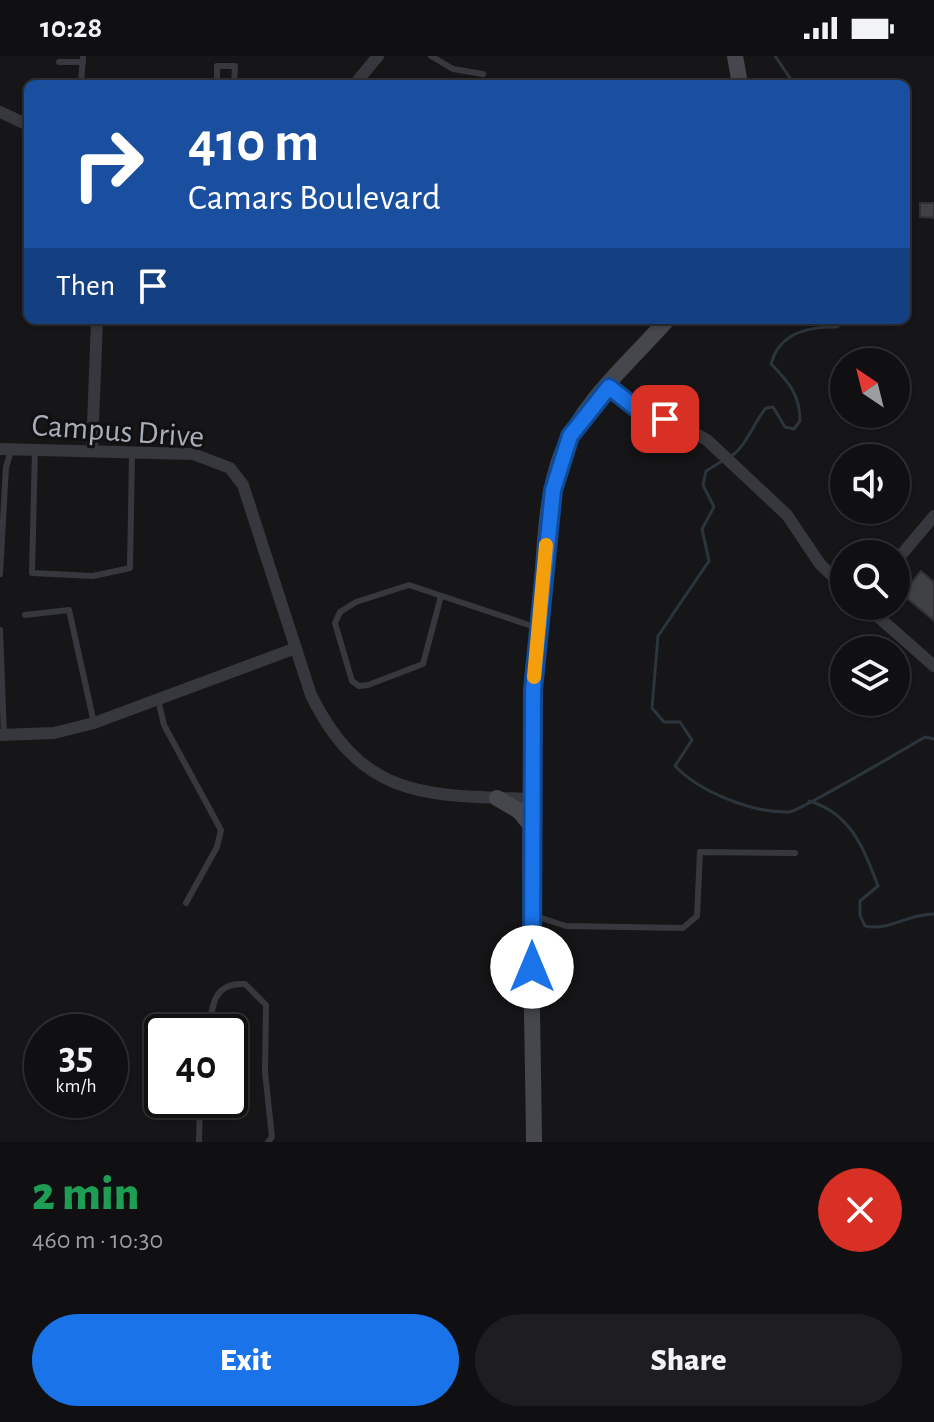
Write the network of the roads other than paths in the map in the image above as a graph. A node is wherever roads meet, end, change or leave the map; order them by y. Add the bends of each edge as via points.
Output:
1 (218, 56) edge
2 (378, 56) edge
3 (431, 56) edge
4 (735, 56) edge
5 (83, 59) edge
6 (59, 62) dead end
7 (217, 66) junction
8 (483, 74) dead end
9 (81, 80) edge
10 (217, 80) edge
11 (234, 80) edge
12 (358, 80) edge
13 (739, 80) edge
14 (0, 112) edge
15 (24, 123) edge
16 (97, 324) edge
17 (664, 324) edge
18 (609, 387) junction
19 (6, 449) edge
20 (35, 449) junction
21 (92, 450) junction
22 (132, 451) junction
23 (934, 516) edge
24 (910, 544) edge
25 (1, 573) edge
26 (830, 574) edge
27 (441, 596) junction
28 (25, 615) dead end
29 (882, 620) edge
30 (538, 628) junction
31 (0, 630) edge
32 (296, 648) junction
33 (934, 666) edge
34 (158, 699) junction
35 (94, 723) junction
36 (2, 735) edge
37 (497, 798) junction
38 (531, 799) junction
39 (532, 827) junction
40 (795, 853) dead end
41 (186, 903) dead end
42 (532, 915) junction
43 (212, 1014) edge
44 (200, 1118) edge
45 (270, 1140) edge
46 (199, 1142) edge
47 (534, 1142) edge

1 - 7 lane
2 - 12 street
3 - 8 lane via 453,69
4 - 13 street
5 - 6 lane
5 - 9 lane
7 - 10 lane
7 - 11 lane via 235,66
14 - 15 street
16 - 21 street
17 - 18 street
18 - 26 street via 637,409 707,440 787,515
18 - 30 street via 570,436 557,469
19 - 20 street, Campus Drive
19 - 25 lane
20 - 21 street, Campus Drive
20 - 22 lane via 32,573 93,576 130,568
21 - 22 street, Campus Drive
22 - 32 street, Campus Drive via 193,454 230,468 243,485
23 - 24 street
27 - 27 lane via 409,585 340,612 335,623 352,681 368,685 423,664
27 - 30 lane
28 - 35 lane via 69,610
29 - 33 street
30 - 38 street
31 - 36 lane
32 - 34 street
32 - 37 street, Campus Drive via 327,728 369,770 414,791
34 - 35 street
34 - 41 lane via 164,725 221,830
35 - 36 street via 54,733
37 - 38 street, Campus Drive
37 - 39 street via 519,811
38 - 39 street
39 - 42 street
40 - 42 lane via 700,852 697,916 683,928 566,926
42 - 47 street
43 - 45 lane via 214,1000 228,984 245,984 266,1005
44 - 46 lane

